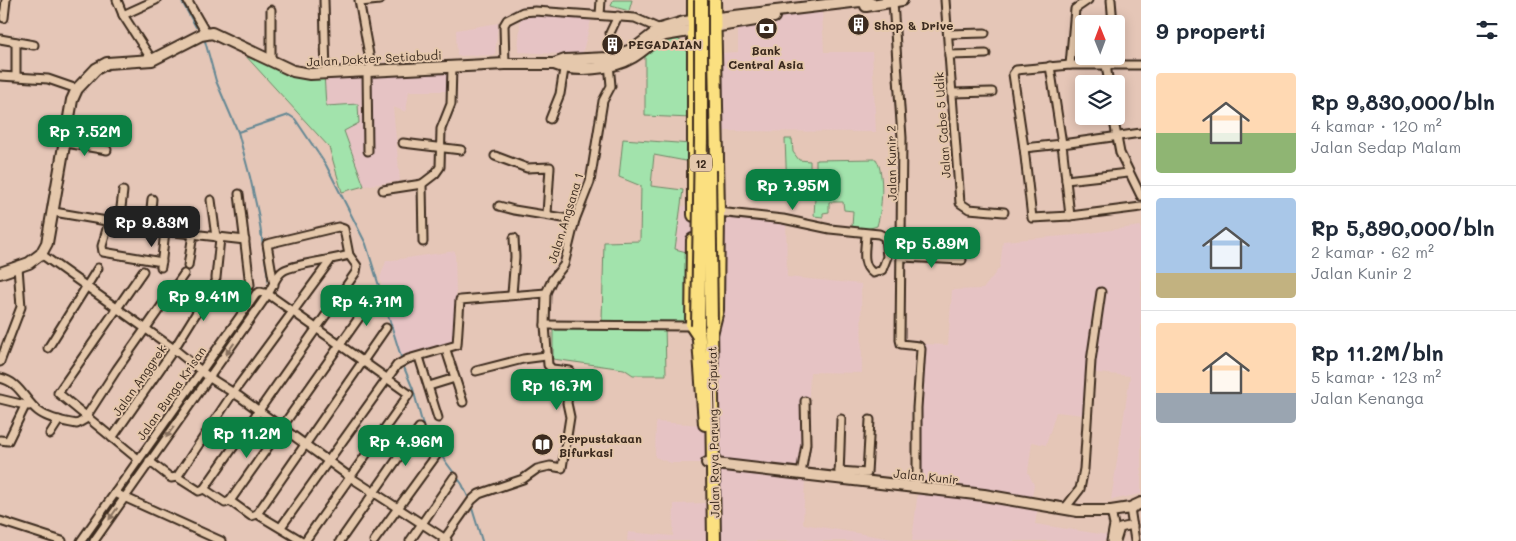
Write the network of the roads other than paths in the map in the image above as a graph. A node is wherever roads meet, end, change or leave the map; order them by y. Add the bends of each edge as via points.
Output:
1 (6, 0) edge
2 (117, 0) edge
3 (156, 0) edge
4 (187, 0) edge
5 (324, 0) edge
6 (380, 0) edge
7 (602, 0) edge
8 (695, 0) edge
9 (700, 0) edge
10 (707, 0) edge
11 (713, 0) edge
12 (946, 0) edge
13 (1088, 0) edge
14 (1111, 0) edge
15 (360, 1) edge
16 (897, 1) edge
17 (271, 10) dead end
18 (123, 15) junction
19 (600, 15) junction
20 (1112, 15) edge
21 (618, 16) junction
22 (4, 18) dead end
23 (715, 22) junction
24 (694, 25) junction
25 (660, 29) junction
26 (206, 33) junction
27 (610, 33) dead end
28 (674, 33) junction
29 (985, 33) dead end
30 (948, 34) junction
31 (0, 39) edge
32 (16, 42) junction
33 (34, 45) dead end
34 (695, 47) junction
35 (716, 48) junction
36 (986, 54) dead end
37 (949, 55) junction
38 (152, 60) junction
39 (271, 60) junction
40 (609, 61) junction
41 (505, 64) junction
42 (564, 64) junction
43 (1070, 65) junction
44 (1075, 65) edge
45 (1106, 65) edge
46 (1125, 65) edge
47 (452, 66) junction
48 (1050, 66) junction
49 (1141, 67) edge
50 (370, 71) junction
51 (326, 74) junction
52 (1108, 75) edge
53 (0, 76) edge
54 (16, 76) junction
55 (77, 89) junction
56 (992, 92) dead end
57 (952, 93) junction
58 (550, 119) dead end
59 (1114, 125) edge
60 (1141, 133) edge
61 (1116, 137) junction
62 (66, 143) junction
63 (403, 143) dead end
64 (1062, 144) junction
65 (440, 147) junction
66 (1024, 148) junction
67 (108, 150) dead end
68 (461, 150) dead end
69 (368, 151) dead end
70 (495, 156) dead end
71 (1128, 173) junction
72 (1066, 180) junction
73 (422, 184) junction
74 (384, 190) dead end
75 (124, 191) dead end
76 (239, 194) dead end
77 (1141, 196) edge
78 (152, 199) dead end
79 (212, 200) dead end
80 (500, 206) dead end
81 (1141, 207) edge
82 (54, 212) junction
83 (718, 212) junction
84 (1004, 212) dead end
85 (547, 214) junction
86 (1070, 216) junction
87 (575, 220) junction
88 (109, 222) junction
89 (119, 224) junction
90 (149, 228) junction
91 (164, 231) junction
92 (866, 233) junction
93 (193, 234) junction
94 (218, 238) junction
95 (514, 238) dead end
96 (245, 240) junction
97 (423, 242) dead end
98 (41, 254) junction
99 (349, 255) junction
100 (902, 257) junction
101 (962, 260) dead end
102 (330, 261) junction
103 (188, 266) dead end
104 (18, 267) junction
105 (98, 268) dead end
106 (143, 271) dead end
107 (0, 273) edge
108 (184, 274) dead end
109 (250, 285) dead end
110 (274, 285) junction
111 (87, 287) junction
112 (1101, 292) dead end
113 (264, 293) junction
114 (546, 293) junction
115 (512, 294) junction
116 (375, 295) dead end
117 (117, 308) junction
118 (293, 312) junction
119 (545, 324) junction
120 (146, 328) junction
121 (386, 328) dead end
122 (317, 329) junction
123 (702, 329) junction
124 (341, 346) junction
125 (48, 348) dead end
126 (174, 349) junction
127 (446, 350) junction
128 (419, 356) junction
129 (546, 356) junction
130 (0, 362) edge
131 (362, 362) junction
132 (200, 370) junction
133 (476, 371) dead end
134 (0, 378) edge
135 (210, 378) junction
136 (387, 378) junction
137 (455, 378) junction
138 (428, 386) junction
139 (233, 393) junction
140 (0, 399) edge
141 (805, 401) dead end
142 (463, 402) dead end
143 (25, 406) junction
144 (35, 407) junction
145 (258, 410) junction
146 (85, 416) junction
147 (438, 418) dead end
148 (841, 419) dead end
149 (59, 420) junction
150 (870, 420) dead end
151 (283, 428) junction
152 (419, 428) dead end
153 (50, 434) dead end
154 (112, 438) junction
155 (0, 440) edge
156 (305, 444) junction
157 (438, 453) dead end
158 (138, 459) junction
159 (149, 461) junction
160 (329, 461) junction
161 (710, 463) junction
162 (800, 474) junction
163 (839, 475) junction
164 (177, 477) junction
165 (350, 477) junction
166 (454, 478) dead end
167 (917, 487) junction
168 (204, 489) junction
169 (116, 492) junction
170 (374, 492) junction
171 (124, 497) junction
172 (230, 502) junction
173 (1141, 504) edge
174 (398, 508) junction
175 (1066, 508) junction
176 (1130, 508) junction
177 (1111, 511) junction
178 (256, 514) junction
179 (0, 521) edge
180 (422, 524) junction
181 (1132, 524) junction
182 (281, 527) junction
183 (446, 540) edge
184 (62, 541) edge
185 (81, 541) edge
186 (94, 541) edge
187 (220, 541) edge
188 (303, 541) edge
189 (340, 541) edge
190 (374, 541) edge
191 (410, 541) edge
192 (707, 541) edge
193 (714, 541) edge
194 (1111, 541) edge
195 (1116, 541) edge
196 (1135, 541) edge

1 - 22 street
2 - 18 street
3 - 18 street
4 - 26 street
5 - 51 street
6 - 15 street
7 - 19 street
8 - 11 highway via 703,3
8 - 24 highway
9 - 123 highway, 12, bridge
10 - 123 highway, 12, bridge
11 - 23 highway
12 - 30 street, Jalan Cabe 5 Udik
13 - 43 street via 1075,9
14 - 20 street
15 - 50 street
16 - 23 main road, Jalan Dokter Setiabudi via 860,1
16 - 100 street, Jalan Kunir 2
17 - 39 street
18 - 38 street
19 - 21 street
19 - 41 street via 535,11 523,12 507,20 504,25
21 - 25 street via 642,20
21 - 27 street
23 - 24 main road, Jalan Dokter Setiabudi
23 - 35 highway
24 - 25 main road, Jalan Dokter Setiabudi
24 - 28 main road, Jalan Dokter Setiabudi
24 - 34 highway
25 - 40 main road, Jalan Dokter Setiabudi via 634,49
26 - 38 main road
26 - 39 main road, Jalan Dokter Setiabudi via 217,34
28 - 34 main road
28 - 40 main road, Jalan Dokter Setiabudi via 656,39 632,58
29 - 30 street
30 - 37 street, Jalan Cabe 5 Udik
31 - 32 street
32 - 33 street
32 - 54 street
34 - 35 highway via 709,45
34 - 123 highway
35 - 83 highway
36 - 37 street
37 - 57 street, Jalan Cabe 5 Udik
38 - 55 main road via 107,63 96,69
39 - 51 main road, Jalan Dokter Setiabudi via 300,74
40 - 42 main road, Jalan Dokter Setiabudi
40 - 87 street, Jalan Angsana 1 via 611,86 603,101 590,182
41 - 42 main road, Jalan Dokter Setiabudi
41 - 47 main road, Jalan Dokter Setiabudi
42 - 58 street via 560,94
43 - 44 street
43 - 48 street
45 - 52 street
46 - 49 street
47 - 50 main road, Jalan Dokter Setiabudi
47 - 65 street via 451,104 441,129
48 - 64 street
48 - 66 street via 1016,70 1013,74
50 - 51 main road, Jalan Dokter Setiabudi
50 - 69 street
53 - 54 street
54 - 55 street via 52,80
55 - 62 main road
56 - 57 street
57 - 84 street, Jalan Cabe 5 Udik via 960,203 969,209
59 - 61 street
60 - 61 street
61 - 64 street
61 - 71 street
62 - 67 street
62 - 82 main road
63 - 65 street
64 - 66 street
64 - 72 street
65 - 68 street
65 - 73 street via 438,170
66 - 86 street via 1032,218
70 - 85 street via 527,168 550,168
71 - 72 street
71 - 77 street
72 - 86 street
73 - 74 street
73 - 97 street
75 - 89 street
76 - 96 street
78 - 90 street
79 - 94 street
80 - 85 street
81 - 86 street
82 - 88 street
82 - 98 main road
83 - 92 street
83 - 123 highway via 717,310
85 - 87 street
87 - 114 street, Jalan Angsana 1 via 564,265
88 - 89 street
88 - 91 street via 103,252 161,265
89 - 90 street
90 - 91 street
91 - 93 street
92 - 92 street via 865,262 873,273 882,270 888,257 885,237
93 - 94 street
93 - 103 street
94 - 96 street
94 - 126 street, Jalan Anggrek via 215,280
95 - 115 street
96 - 109 street
98 - 104 main road
98 - 111 street
99 - 102 street
99 - 110 street via 342,227 270,243 267,247
99 - 122 street via 357,270
100 - 101 street
100 - 167 street, Jalan Kunir 2 via 900,340 902,344 921,349
102 - 110 street via 283,271
102 - 118 street
104 - 107 main road
104 - 130 street via 21,307
105 - 111 street
106 - 117 street
108 - 120 street
110 - 113 street
111 - 117 street
111 - 125 street
112 - 175 street via 1091,361 1084,469 1080,489
113 - 118 street
113 - 132 street, Jalan Bunga Krisan via 256,294
113 -> 135 street
114 - 115 street
114 - 119 street, Jalan Angsana 1
115 - 127 street via 460,300 458,343
116 - 124 street
117 - 120 street
117 - 146 street via 58,393
118 - 122 street
118 - 139 street
119 - 123 street
119 - 129 street, Jalan Angsana 1
120 - 126 street
120 - 146 street
121 - 131 street
122 - 124 street
122 - 145 street
123 - 161 highway, Jalan Raya Parung—Ciputat / 12
124 - 131 street
124 - 151 street
126 - 132 street
126 - 154 street, Jalan Anggrek
127 - 128 street
127 - 137 street
128 - 136 street via 404,360
128 - 138 street
129 - 133 street
129 - 183 street via 552,369 571,372 567,402 570,417 562,468 537,469 523,480 486,490 470,502
131 - 136 street
131 - 156 street
132 - 135 street
132 - 158 street, Jalan Bunga Krisan
134 - 144 street via 8,379 21,389
135 - 139 street
135 -> 159 street
136 - 160 street
136 - 165 street via 409,394
137 - 138 street
137 - 142 street
138 - 147 street
139 - 145 street
139 - 164 street
140 - 143 street
141 - 162 street via 806,444
143 - 144 street
143 - 155 street via 8,441
144 - 149 street
145 - 151 street
145 - 168 street
146 - 149 street via 76,424
146 - 154 street
148 - 163 street
149 - 153 street
150 - 163 street via 868,473
151 - 156 street
151 - 172 street
152 - 170 street
154 - 158 street
156 - 160 street
156 - 178 street
157 - 174 street
158 - 169 street, Jalan Bunga Krisan
159 - 164 street via 171,478
159 - 171 street
160 - 165 street
160 - 182 street
161 - 162 main road, Jalan Kunir
161 - 192 highway, Jalan Raya Parung—Ciputat / 12
161 - 193 highway, Jalan Raya Parung—Ciputat / 12
162 - 163 main road, Jalan Kunir
163 - 167 main road, Jalan Kunir
164 - 168 street via 199,491
165 - 170 street
165 - 188 street
166 - 180 street
167 - 175 main road, Jalan Kunir
168 - 172 street via 225,503
169 - 171 street
169 - 185 street, Jalan Bunga Krisan
170 - 174 street
170 - 189 street
171 -> 186 street
171 - 187 street
172 - 178 street via 251,516
173 - 176 main road, Jalan Kunir
174 - 180 street
174 - 190 street
175 - 177 main road, Jalan Kunir
176 - 177 main road, Jalan Kunir
176 - 181 street
177 - 194 street via 1114,525
178 - 182 street
179 - 184 street
180 - 183 street
180 - 191 street
181 - 195 street via 1120,528
181 - 196 street
182 - 188 street

